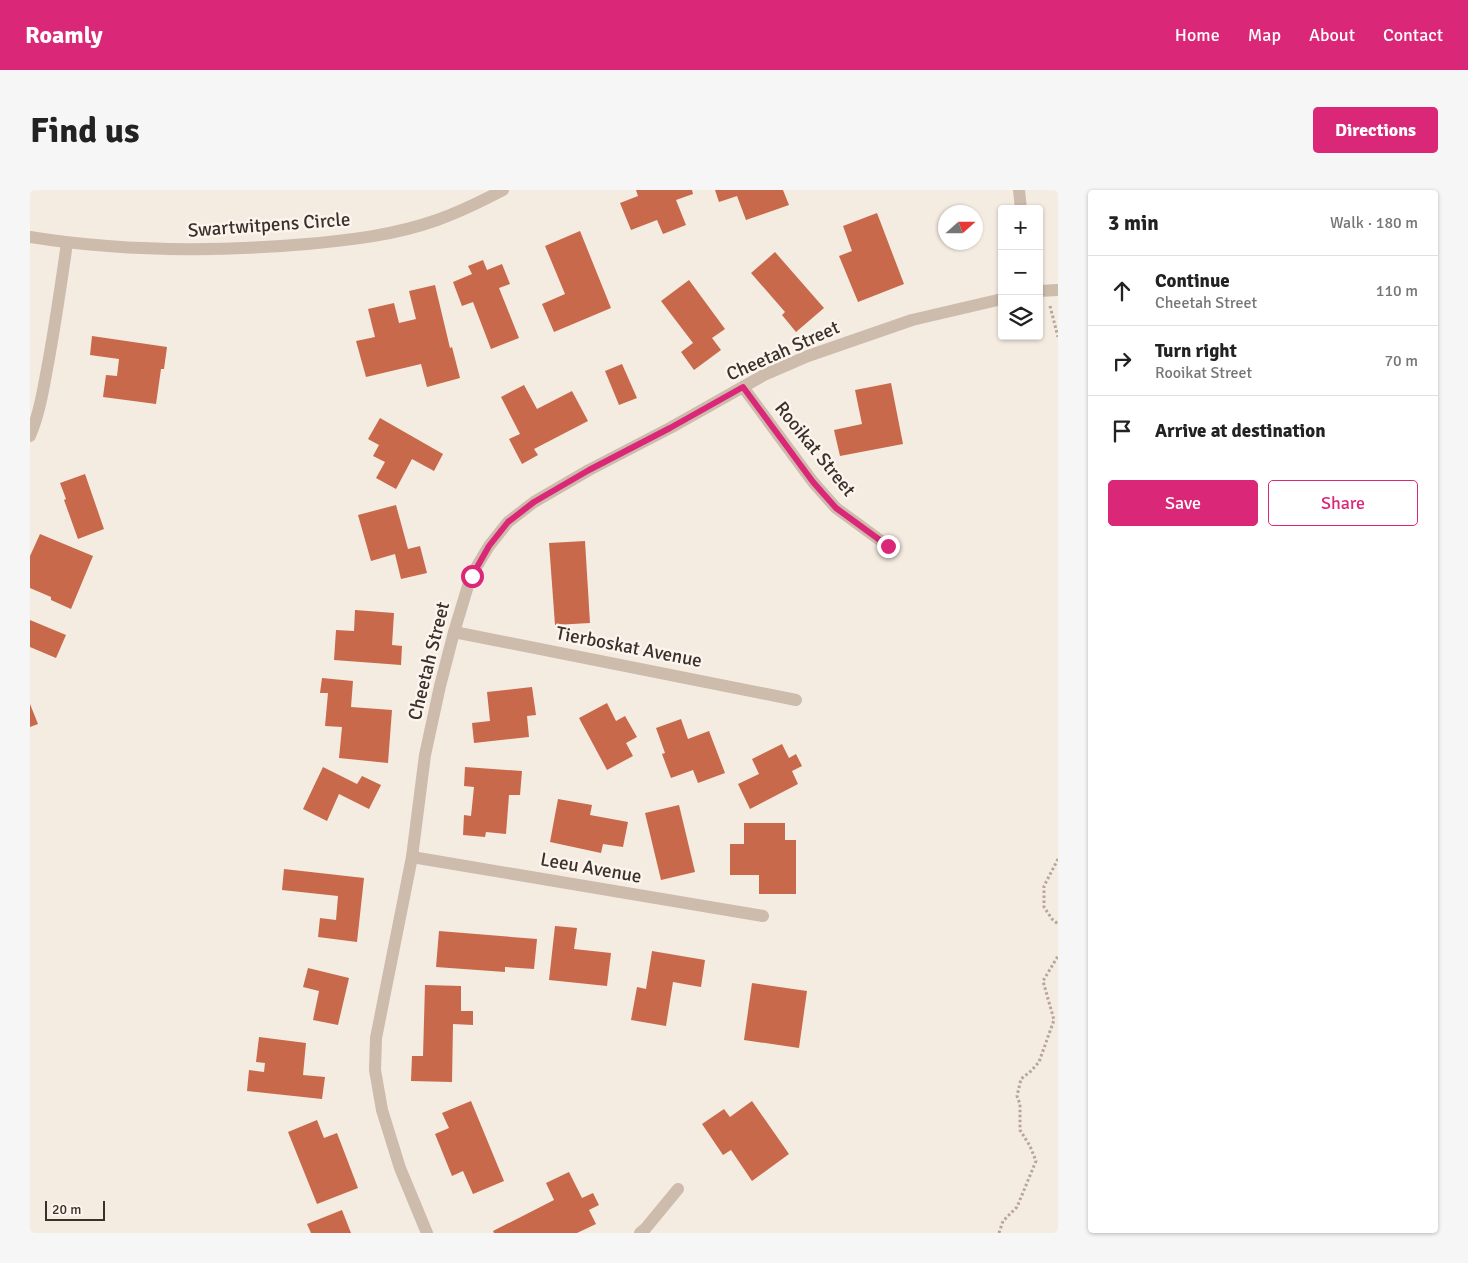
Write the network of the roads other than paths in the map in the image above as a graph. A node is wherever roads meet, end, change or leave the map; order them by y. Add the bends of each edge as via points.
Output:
1 (503, 190) edge
2 (1019, 190) edge
3 (1021, 205) edge
4 (30, 237) edge
5 (67, 243) junction
6 (998, 300) edge
7 (743, 387) junction
8 (30, 436) edge
9 (888, 546) dead end
10 (454, 632) junction
11 (796, 700) dead end
12 (412, 857) junction
13 (763, 916) dead end
14 (678, 1189) dead end
15 (426, 1233) edge
16 (640, 1233) edge

1 - 5 street, Swartwitpens Circle via 437,220 405,230 338,242 184,250
2 - 3 street
4 - 5 street, Swartwitpens Circle
5 - 8 street via 52,345
6 - 7 street, Cheetah Street via 912,320 808,356
7 - 9 street, Rooikat Street via 836,508
7 - 10 street, Cheetah Street via 561,486 508,522 472,576
10 - 11 street, Tierboskat Avenue
10 - 12 street, Cheetah Street via 425,755
12 - 13 street, Leeu Avenue
12 - 15 street, Cheetah Street via 376,1038 375,1070 382,1110 400,1168
14 - 16 street

